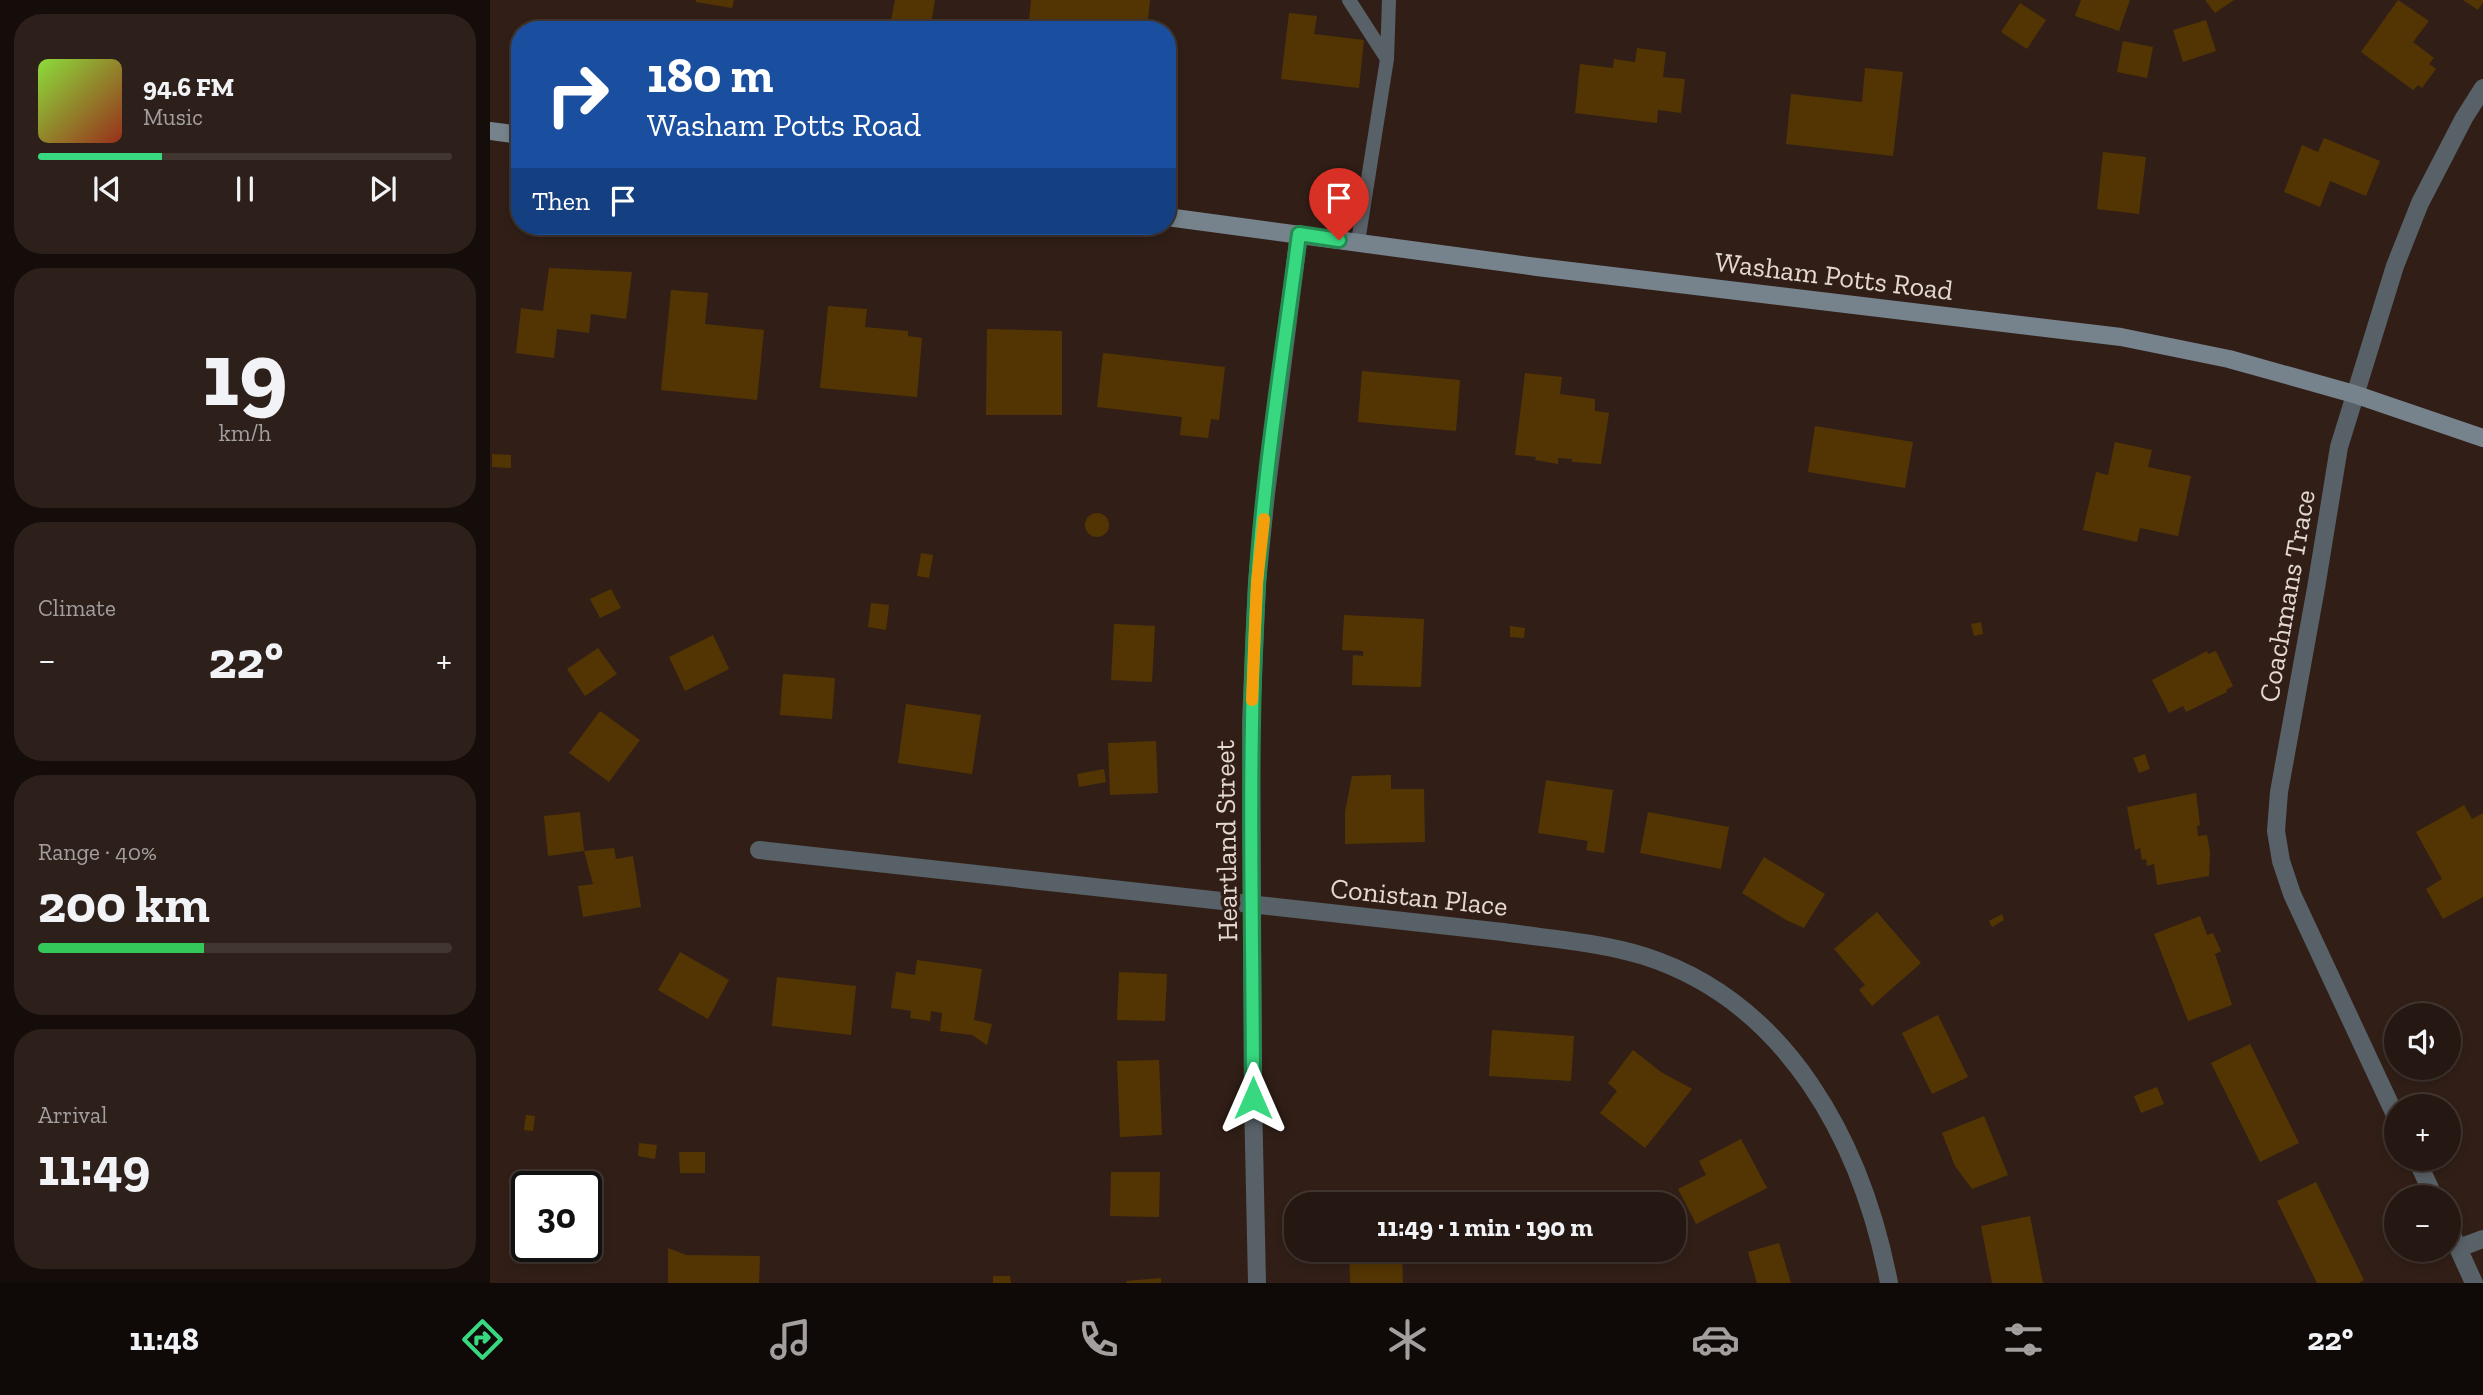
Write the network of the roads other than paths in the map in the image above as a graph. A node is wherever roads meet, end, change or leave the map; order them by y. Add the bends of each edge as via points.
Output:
1 (1349, 0) edge
2 (1389, 0) edge
3 (1387, 59) junction
4 (2483, 88) edge
5 (490, 131) edge
6 (511, 134) edge
7 (1176, 218) edge
8 (1299, 234) junction
9 (1358, 242) junction
10 (2354, 394) junction
11 (2483, 438) edge
12 (760, 850) dead end
13 (1253, 905) junction
14 (2385, 1094) edge
15 (2483, 1239) edge
16 (2461, 1247) edge
17 (2461, 1253) edge
18 (1257, 1283) edge
19 (1889, 1283) edge
20 (2474, 1283) edge

1 - 3 lane
2 - 3 lane
3 - 9 lane
4 - 10 street, Coachmans Trace via 2420,203
5 - 6 street
7 - 8 street, Washam Potts Road
8 - 9 street, Washam Potts Road
8 - 13 street, Heartland Street via 1257,582 1251,722
9 - 10 street, Washam Potts Road via 2121,337 2229,359
10 - 11 street, Washam Potts Road
10 - 14 street, Coachmans Trace via 2326,519 2278,792 2276,831 2292,894
12 - 13 street, Conistan Place
13 - 18 street, Heartland Street
13 - 19 street, Conistan Place via 1605,947 1642,955 1709,986 1767,1029 1819,1095 1863,1190
15 - 16 street
17 - 20 street

